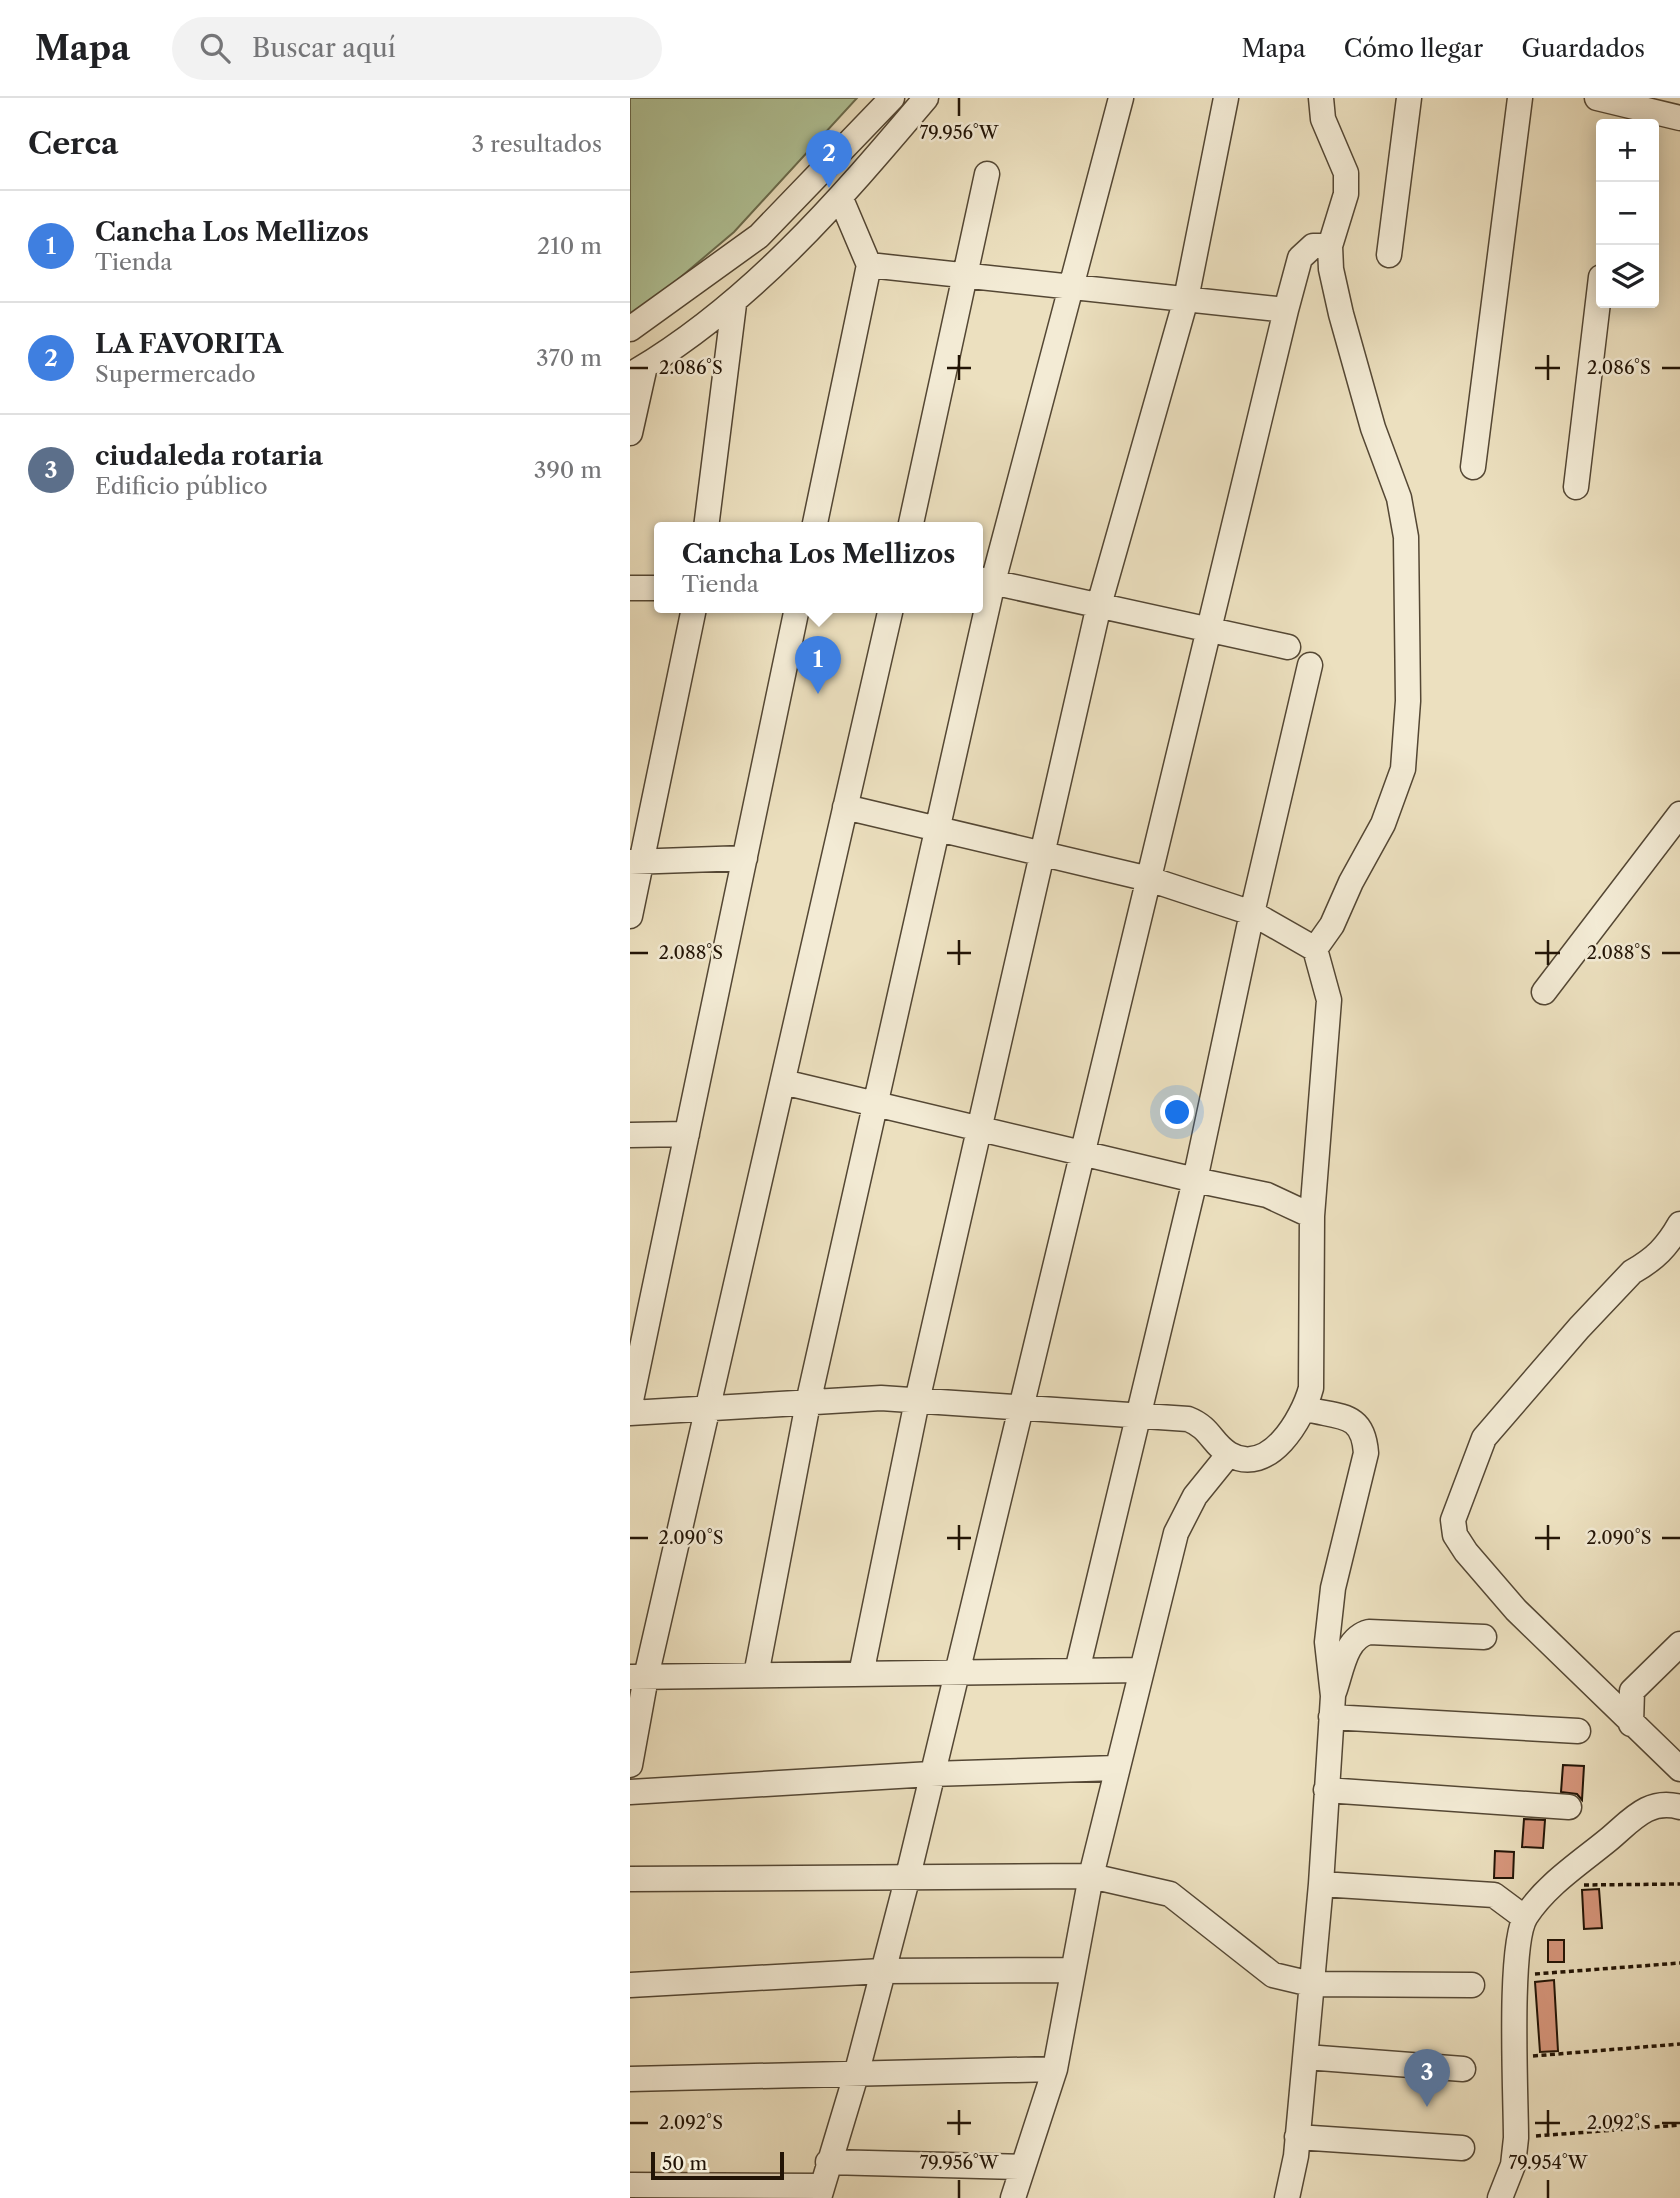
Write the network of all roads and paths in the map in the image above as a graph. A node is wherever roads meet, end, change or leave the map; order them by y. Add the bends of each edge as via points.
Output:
1 (892, 98) edge
2 (926, 98) edge
3 (1121, 98) edge
4 (1226, 98) edge
5 (1321, 98) edge
6 (1409, 98) edge
7 (1520, 98) edge
8 (1597, 98) edge
9 (1622, 109) edge
10 (1680, 118) edge
11 (987, 174) dead end
12 (841, 199) junction
13 (1331, 246) junction
14 (1389, 256) dead end
15 (869, 265) junction
16 (967, 275) junction
17 (1072, 286) junction
18 (1186, 299) junction
19 (734, 304) junction
20 (1597, 308) edge
21 (1286, 310) junction
22 (630, 329) edge
23 (637, 371) edge
24 (630, 433) edge
25 (1473, 467) dead end
26 (1576, 488) dead end
27 (707, 522) edge
28 (815, 522) edge
29 (911, 522) edge
30 (985, 581) edge
31 (630, 588) edge
32 (654, 588) edge
33 (1099, 605) junction
34 (693, 613) edge
35 (796, 613) edge
36 (890, 613) edge
37 (979, 613) edge
38 (1209, 628) junction
39 (1288, 647) dead end
40 (1310, 665) dead end
41 (845, 807) junction
42 (1680, 814) edge
43 (937, 829) junction
44 (1042, 854) junction
45 (745, 858) junction
46 (636, 862) edge
47 (1149, 879) junction
48 (1252, 913) junction
49 (630, 916) edge
50 (1315, 949) junction
51 (1544, 992) dead end
52 (782, 1083) junction
53 (876, 1105) junction
54 (979, 1129) junction
55 (687, 1134) junction
56 (630, 1135) edge
57 (1084, 1154) junction
58 (1195, 1180) junction
59 (1312, 1216) junction
60 (1680, 1224) edge
61 (917, 1401) junction
62 (808, 1403) junction
63 (630, 1405) edge
64 (1023, 1408) junction
65 (708, 1409) junction
66 (1306, 1409) junction
67 (630, 1413) edge
68 (1138, 1416) junction
69 (1229, 1454) junction
70 (1484, 1637) dead end
71 (1680, 1644) edge
72 (1077, 1671) junction
73 (1142, 1671) junction
74 (957, 1672) junction
75 (861, 1674) junction
76 (756, 1675) junction
77 (638, 1677) edge
78 (1332, 1707) junction
79 (1631, 1724) junction
80 (1578, 1731) dead end
81 (630, 1765) edge
82 (1116, 1768) junction
83 (1680, 1769) edge
84 (931, 1774) junction
85 (1326, 1790) junction
86 (630, 1792) edge
87 (1569, 1807) dead end
88 (1680, 1807) edge
89 (908, 1875) junction
90 (1091, 1876) junction
91 (630, 1879) edge
92 (1321, 1884) junction
93 (1680, 1884) edge
94 (1554, 1885) junction
95 (1511, 1907) junction
96 (1680, 1963) edge
97 (1072, 1970) junction
98 (882, 1971) junction
99 (1515, 1975) junction
100 (1311, 1984) junction
101 (630, 1985) edge
102 (1472, 1985) dead end
103 (1680, 2044) edge
104 (1306, 2057) junction
105 (1517, 2057) junction
106 (1055, 2069) junction
107 (1463, 2069) dead end
108 (856, 2075) junction
109 (630, 2079) edge
110 (1680, 2125) edge
111 (1297, 2137) junction
112 (1516, 2138) junction
113 (1462, 2148) dead end
114 (828, 2162) junction
115 (1023, 2167) junction
116 (630, 2185) edge
117 (820, 2192) edge
118 (1013, 2198) edge
119 (1287, 2198) edge
120 (1500, 2198) edge

1 - 22 street via 759,236
2 - 12 street
3 - 17 street
4 - 18 street
5 - 13 street via 1323,119 1346,173 1346,194
6 - 14 street
7 - 25 street
8 - 9 street
9 - 10 street
11 - 16 street
12 - 15 street
12 - 19 street
13 - 21 street via 1312,246 1300,258
13 - 50 street via 1340,314 1401,511 1408,577 1408,701 1403,769 1383,824
15 - 16 street
15 - 28 street
16 - 17 street
16 - 29 street
17 - 18 street
17 - 30 street
18 - 21 street
18 - 33 street
19 - 23 street
19 - 27 street
20 - 26 street
21 - 38 street
23 - 24 street
30 - 33 street
31 - 32 street
33 - 38 street
33 - 44 street
34 - 46 street
35 - 45 street
36 - 41 street
37 - 43 street
38 - 39 street
38 - 47 street
40 - 48 street
41 - 43 street
41 - 52 street
42 - 51 street
43 - 44 street
43 - 53 street
44 - 47 street
44 - 54 street
45 - 46 street
45 - 55 street
46 - 49 street
47 - 48 street
47 - 57 street
48 - 50 street
48 - 58 street
50 - 59 street via 1329,1000
52 - 53 street
52 - 65 street
53 - 54 street
53 - 62 street
54 - 57 street
54 - 61 street
55 - 56 street
55 - 63 street
57 - 58 street
57 - 64 street
58 - 59 street via 1267,1195
58 - 68 street
59 - 66 street via 1311,1388
60 - 79 street via 1655,1259 1632,1272 1504,1411 1484,1438 1453,1520 1455,1535 1466,1552 1516,1610
61 - 62 street via 881,1398
61 - 64 street
61 - 75 street
62 - 65 street
62 - 76 street
64 - 68 street
64 - 74 street
65 - 67 street
65 - 77 street
66 - 69 street via 1287,1438 1263,1455 1246,1459
66 - 78 street via 1355,1421 1364,1432 1366,1453 1334,1588 1327,1642
68 - 69 street via 1188,1419 1203,1425
68 - 72 street
69 - 73 street via 1195,1496 1176,1533
70 - 78 street via 1359,1634 1351,1641
71 - 79 street via 1632,1691
72 - 73 street
72 - 74 street
73 - 82 street
74 - 75 street
74 - 84 street
75 - 76 street
76 - 77 street
77 - 81 street
78 - 80 street
78 - 85 street
79 - 83 street
82 - 84 street
82 - 90 street
84 - 86 street
84 - 89 street
85 - 87 street
85 - 92 street
88 - 94 street via 1663,1802 1644,1810
89 - 90 street
89 - 91 street
89 - 98 street
90 - 97 street
90 - 100 street via 1170,1894 1273,1975
92 - 95 street
92 - 100 street
93 - 94 path
94 - 95 street
95 - 99 street
96 - 99 path
97 - 98 street
97 - 106 street
98 - 101 street
98 - 108 street
99 - 105 street
100 - 102 street
100 - 104 street
103 - 105 path
104 - 107 street
104 - 111 street
105 - 112 street
106 - 108 street
106 - 115 street
108 - 109 street
108 - 114 street
110 - 112 path
111 - 113 street
111 - 119 street
112 - 120 street via 1513,2165
114 - 115 street
114 - 117 street
115 - 118 street
116 - 117 street

